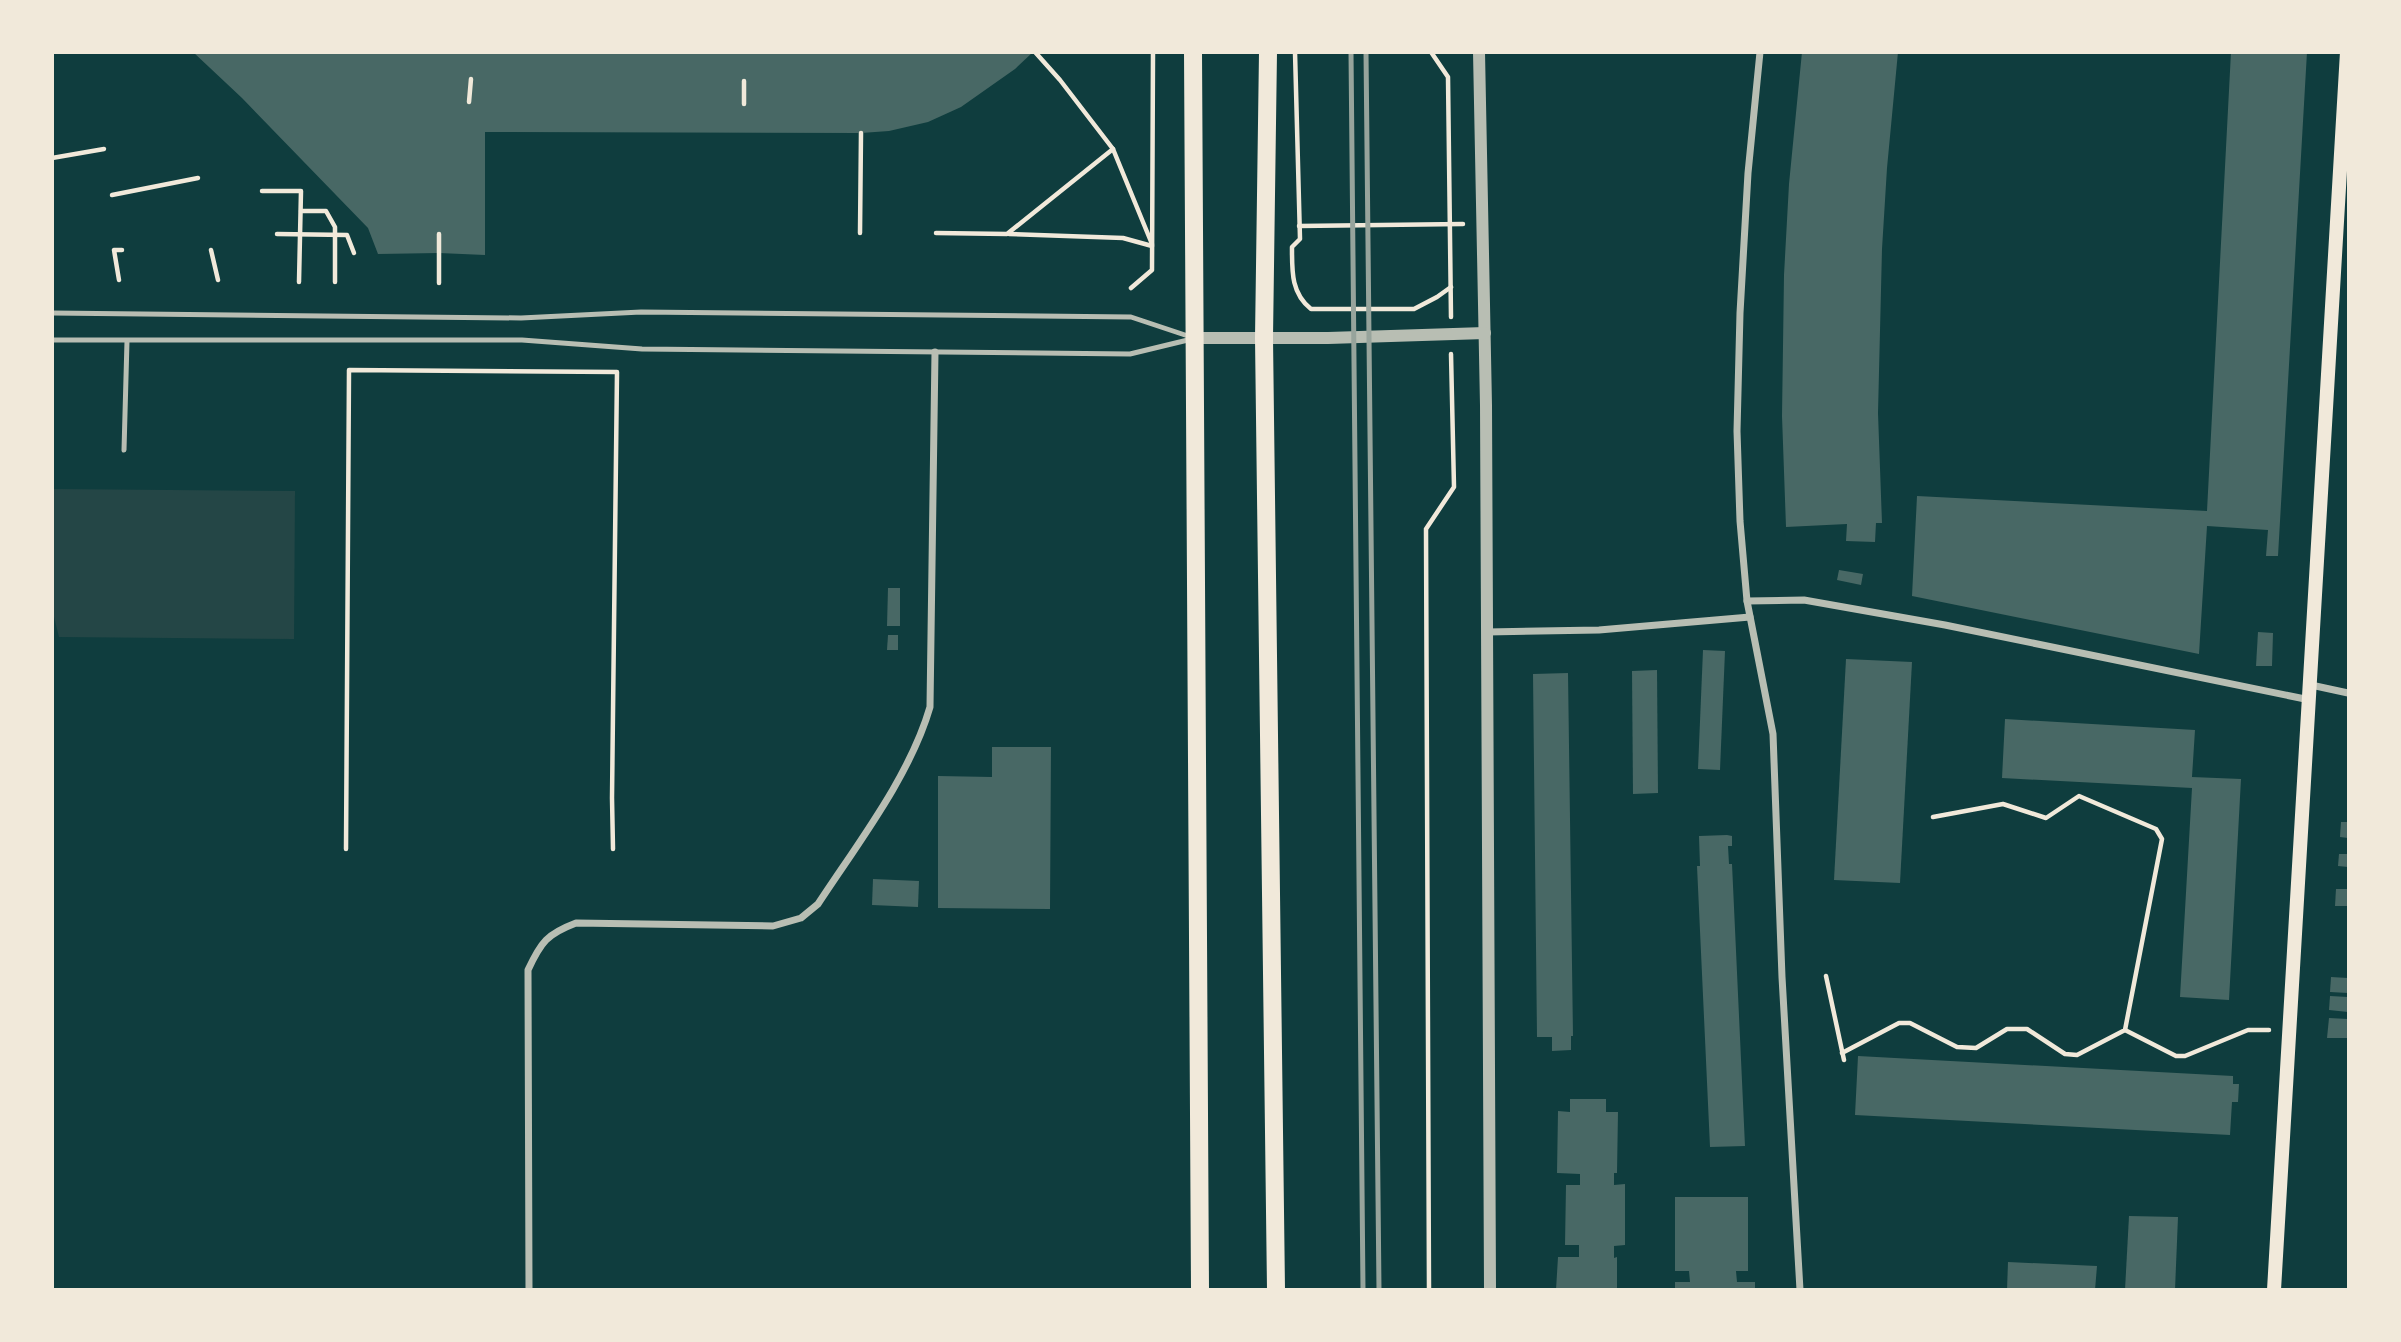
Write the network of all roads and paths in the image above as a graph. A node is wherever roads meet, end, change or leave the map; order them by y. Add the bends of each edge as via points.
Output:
1 (1035, 52) edge
2 (1153, 52) edge
3 (1193, 52) edge
4 (1268, 52) edge
5 (1295, 52) edge
6 (1431, 52) edge
7 (1479, 52) edge
8 (1760, 52) edge
9 (2347, 52) edge
10 (471, 79) dead end
11 (744, 81) dead end
12 (469, 102) dead end
13 (744, 104) dead end
14 (861, 133) dead end
15 (104, 149) dead end
16 (1113, 149) junction
17 (52, 158) edge
18 (198, 178) dead end
19 (262, 191) dead end
20 (112, 195) dead end
21 (301, 211) junction
22 (1474, 224) dead end
23 (1450, 225) junction
24 (1299, 226) junction
25 (860, 233) dead end
26 (936, 233) dead end
27 (277, 234) dead end
28 (300, 234) junction
29 (335, 234) junction
30 (439, 234) dead end
31 (1007, 234) junction
32 (1153, 247) junction
33 (122, 250) dead end
34 (211, 250) dead end
35 (354, 253) dead end
36 (119, 280) dead end
37 (218, 280) dead end
38 (299, 282) dead end
39 (335, 282) dead end
40 (439, 283) dead end
41 (1451, 286) junction
42 (1131, 288) dead end
43 (52, 313) edge
44 (1485, 333) junction
45 (1451, 334) junction
46 (1194, 338) junction
47 (1264, 338) junction
48 (52, 340) edge
49 (127, 341) junction
50 (935, 352) junction
51 (124, 450) dead end
52 (1746, 601) junction
53 (1750, 617) junction
54 (1488, 632) junction
55 (2311, 693) junction
56 (2348, 693) edge
57 (1933, 817) dead end
58 (346, 849) dead end
59 (613, 849) dead end
60 (1826, 976) dead end
61 (2291, 1029) junction
62 (2125, 1030) junction
63 (1842, 1053) junction
64 (1844, 1060) dead end
65 (529, 1290) edge
66 (1200, 1290) edge
67 (1276, 1290) edge
68 (1429, 1290) edge
69 (1490, 1290) edge
70 (1800, 1290) edge
71 (2274, 1290) edge

1 - 16 path
2 - 32 path
3 - 46 main road
4 - 47 main road
5 - 24 path
6 - 23 path via 1448,77
7 - 44 street
8 - 52 street via 1740,313 1737,431
9 - 55 main road
10 - 12 path
11 - 13 path
14 - 25 path
15 - 17 path
16 - 31 path
16 - 32 path
18 - 20 path
19 - 21 path via 301,191
21 - 28 path
21 - 29 path via 326,211
22 - 23 path
23 - 24 path
23 - 41 path
24 - 41 path via 1300,239 1292,247 1295,289 1311,309 1414,309
26 - 31 path
27 - 28 path
28 - 29 path
28 - 38 path
29 - 35 path via 346,235
29 - 39 path
30 - 40 path
31 - 32 path via 1123,237
32 - 42 path via 1153,270
33 - 36 path via 114,250
34 - 37 path
41 - 45 path
43 - 46 lane via 1131,317
44 - 45 street
44 - 54 street
45 - 47 street
45 - 68 path via 1454,486 1426,529
46 - 47 street
46 - 50 lane via 1130,354
46 - 66 main road
47 - 67 main road
48 - 49 lane
49 - 50 lane via 522,340 642,349
49 - 51 lane
50 - 65 street via 930,707 922,735 818,904 801,918 773,926 576,923 539,946 528,970
52 - 53 street
52 - 55 street via 1804,600
53 - 54 street via 1600,630
53 - 70 street via 1773,734
54 - 69 street
55 - 56 street
55 - 61 main road
57 - 62 path via 2003,804 2046,818 2079,796 2156,829 2162,839
58 - 59 path via 349,370 437,369 617,372
60 - 63 path
61 - 62 path via 2248,1030 2185,1056 2175,1056
61 - 71 main road
62 - 63 path via 2077,1055 2065,1054 2026,1029 2007,1029 1976,1048 1957,1046 1910,1023 1899,1023
63 - 64 path

